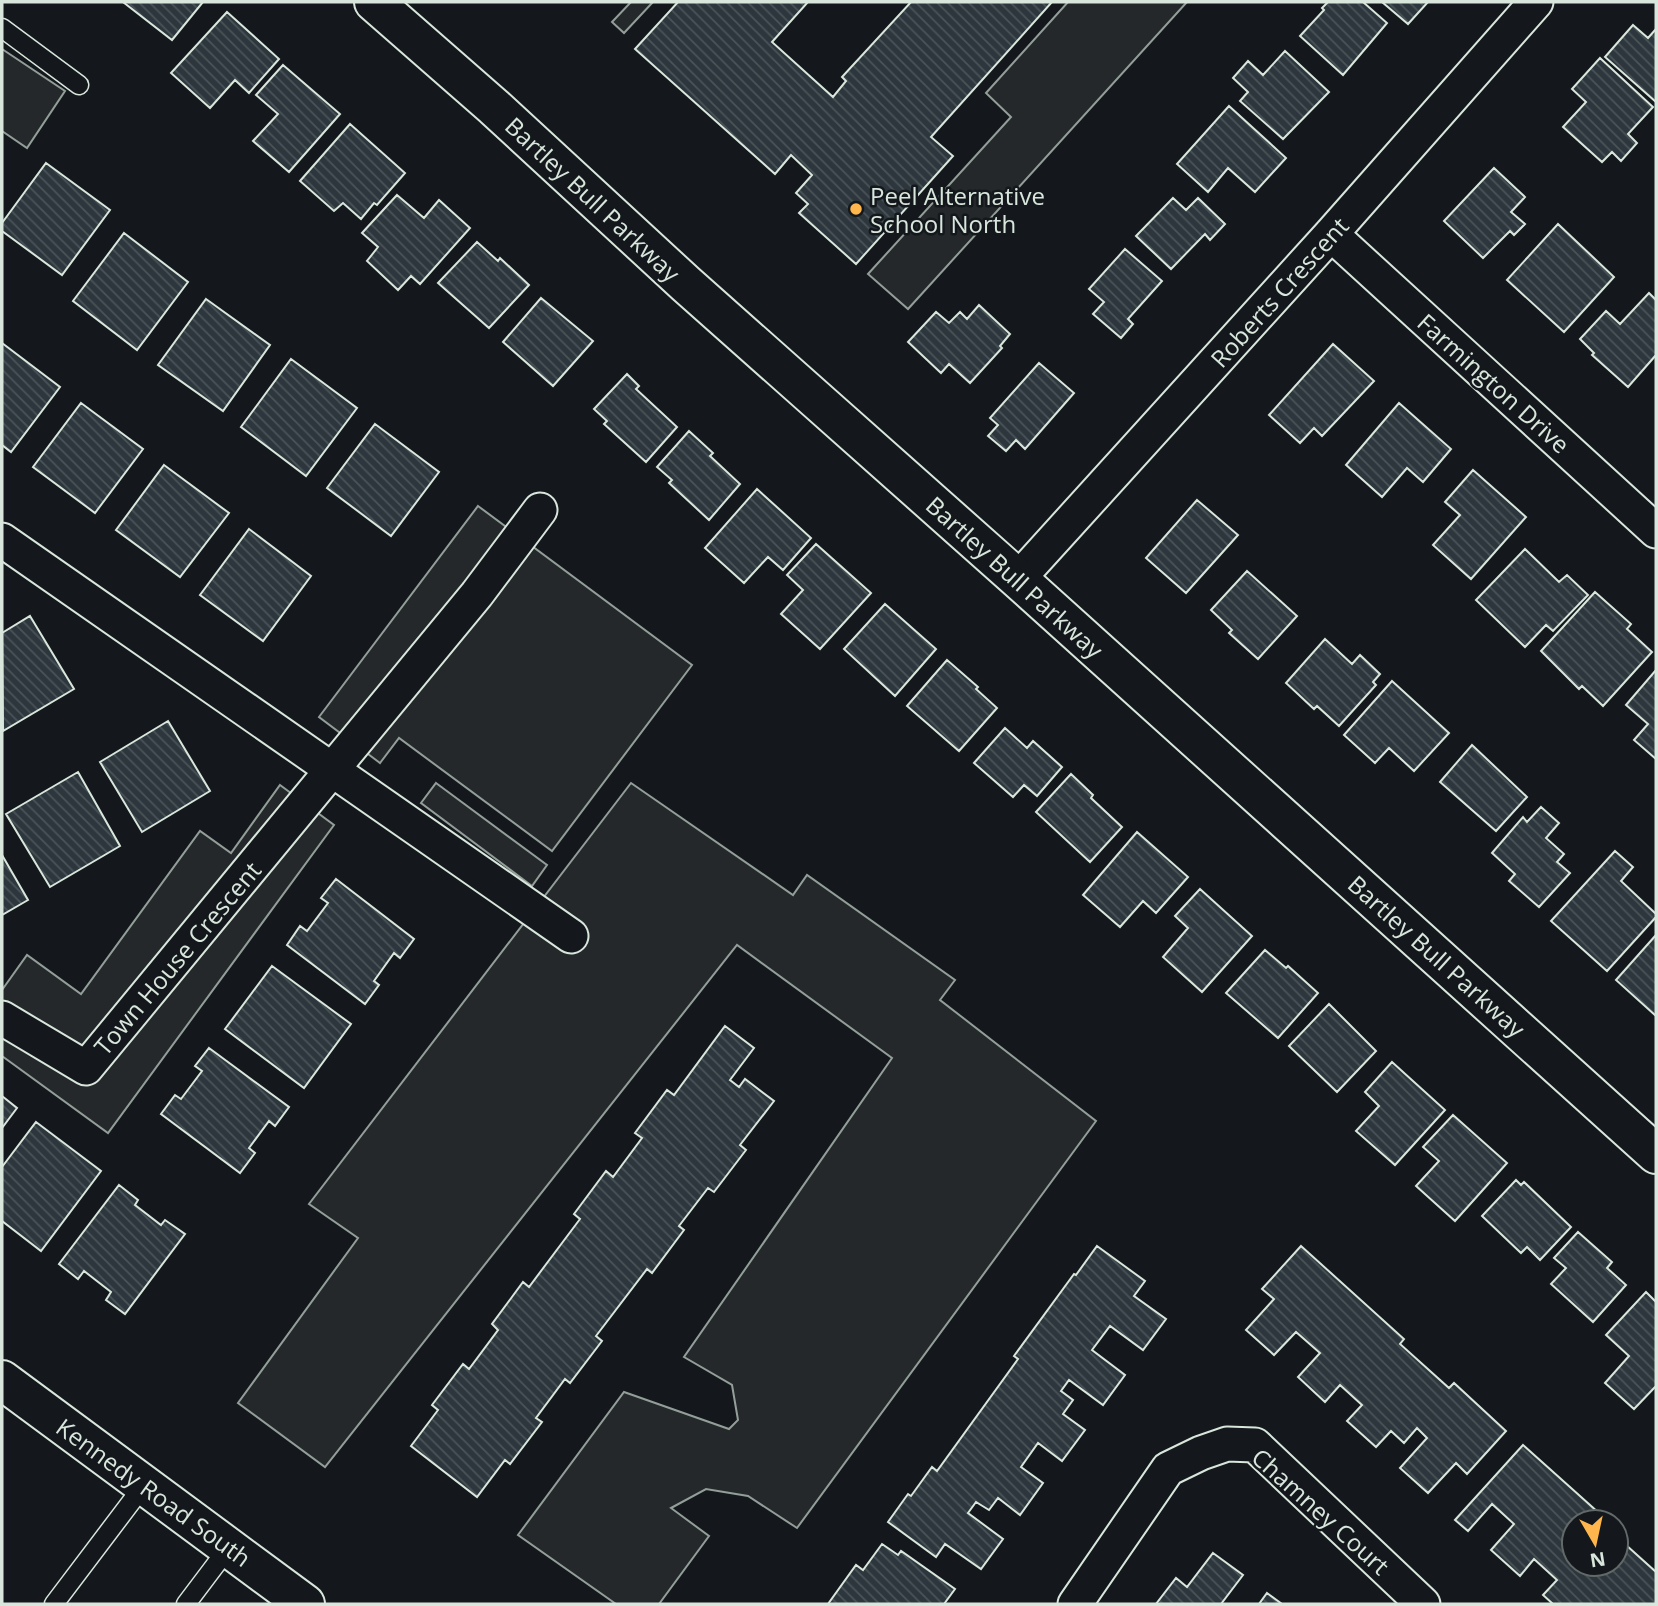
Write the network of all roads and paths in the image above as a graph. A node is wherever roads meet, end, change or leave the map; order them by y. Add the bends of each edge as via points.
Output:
1 (374, 2) edge
2 (1536, 2) edge
3 (2, 28) edge
4 (79, 85) dead end
5 (1331, 234) junction
6 (540, 510) dead end
7 (1656, 531) edge
8 (2, 540) edge
9 (1018, 579) junction
10 (331, 771) junction
11 (571, 936) dead end
12 (2, 1018) edge
13 (1656, 1154) edge
14 (2, 1380) edge
15 (144, 1485) junction
16 (229, 1547) junction
17 (54, 1604) edge
18 (186, 1604) edge
19 (305, 1604) edge
20 (1075, 1604) edge
21 (1423, 1604) edge

1 - 9 street, Bartley Bull Parkway
2 - 5 street, Roberts Crescent
3 - 4 lane
5 - 7 street, Farmington Drive
5 - 9 street, Roberts Crescent
6 - 10 street, Town House Crescent
8 - 10 street
9 - 13 street, Bartley Bull Parkway
10 - 11 street
10 - 12 street, Town House Crescent via 86,1068
14 - 15 street, Kennedy Road South
15 - 16 street, Kennedy Road South
15 - 17 lane
16 - 18 lane
16 - 19 street, Kennedy Road South
20 - 21 street, Chamney Court via 1168,1469 1227,1444 1255,1445

